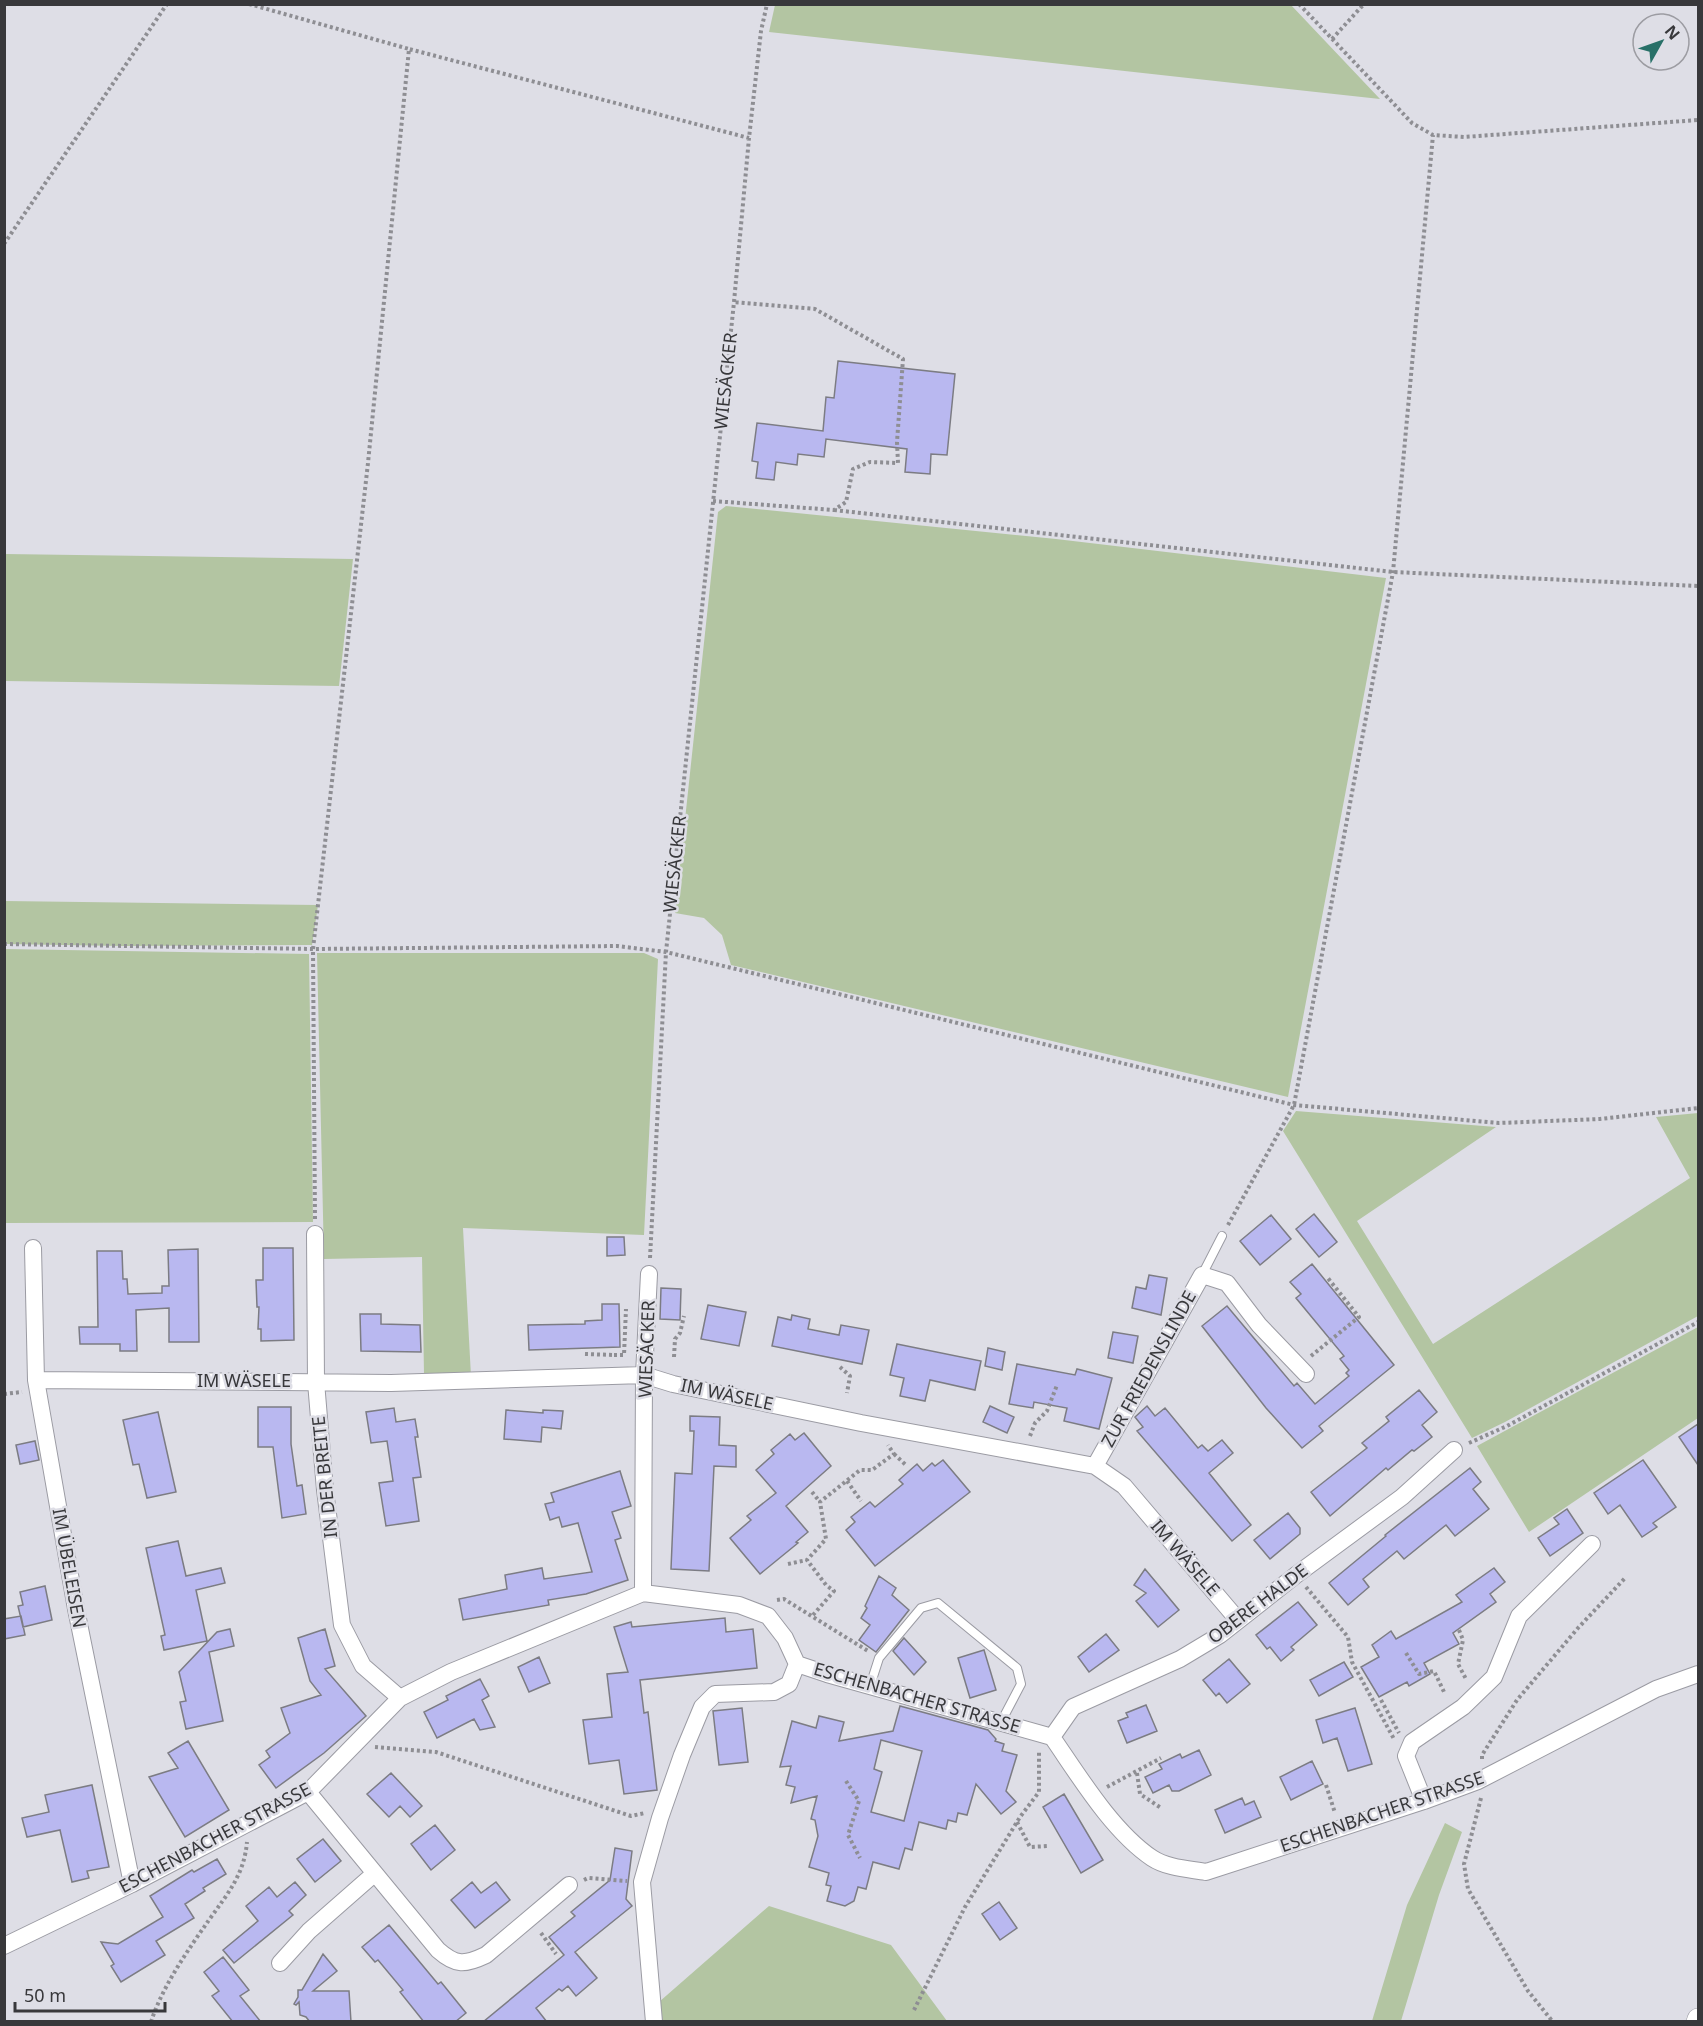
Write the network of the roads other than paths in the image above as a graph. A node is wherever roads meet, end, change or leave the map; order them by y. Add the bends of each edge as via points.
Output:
1 (315, 1234) road end
2 (1222, 1236) road end
3 (33, 1248) dead end
4 (649, 1274) road end
5 (1202, 1275) junction
6 (1302, 1371) road end
7 (644, 1375) junction
8 (36, 1380) junction
9 (316, 1382) junction
10 (1454, 1450) road end
11 (1095, 1466) junction
12 (1592, 1544) dead end
13 (642, 1593) junction
14 (1238, 1620) junction
15 (797, 1664) junction
16 (1698, 1674) edge
17 (870, 1686) junction
18 (400, 1698) junction
19 (1001, 1722) junction
20 (1048, 1735) junction
21 (308, 1792) junction
22 (1425, 1801) junction
23 (374, 1874) junction
24 (132, 1884) junction
25 (569, 1886) road end
26 (4, 1946) edge
27 (280, 1963) dead end
28 (654, 2022) edge

1 - 9 street, IN DER BREITE
2 - 5 lane
3 - 8 street, IM ÜBELEISEN
4 - 7 street, WIESÄCKER
5 - 6 street, ZUR FRIEDENSLINDE via 1227,1283
5 - 11 street, ZUR FRIEDENSLINDE
7 - 9 street, IM WÄSELE
7 - 11 street, IM WÄSELE via 873,1426
7 - 13 street, WIESÄCKER
8 - 9 street, IM WÄSELE
8 - 24 street, IM ÜBELEISEN via 76,1609
9 - 18 street, IN DER BREITE via 342,1625 363,1666
10 - 14 street, OBERE HALDE via 1402,1497
11 - 14 street, IM WÄSELE via 1124,1486
12 - 22 street via 1519,1616 1494,1677 1463,1707 1412,1742 1407,1753
13 - 15 street, ESCHENBACHER STRASSE via 739,1605 768,1616 785,1638
13 - 18 street, ESCHENBACHER STRASSE via 451,1672
14 - 20 street, OBERE HALDE via 1180,1659 1073,1707
15 - 17 street, ESCHENBACHER STRASSE
15 - 28 street via 789,1684 774,1692 716,1694 702,1707 662,1810 642,1882
16 - 22 street, ESCHENBACHER STRASSE via 1656,1689 1482,1779
17 - 19 street, ESCHENBACHER STRASSE
17 - 19 lane via 879,1658 921,1608 938,1603 1017,1668 1021,1684
18 - 21 street, ESCHENBACHER STRASSE
19 - 20 street, ESCHENBACHER STRASSE
20 - 22 street, ESCHENBACHER STRASSE via 1118,1827 1153,1858 1177,1867 1206,1872
21 - 23 street
21 - 24 street, ESCHENBACHER STRASSE
23 - 25 street via 438,1950 458,1963 486,1955
23 - 27 street via 309,1931
24 - 26 street, ESCHENBACHER STRASSE

